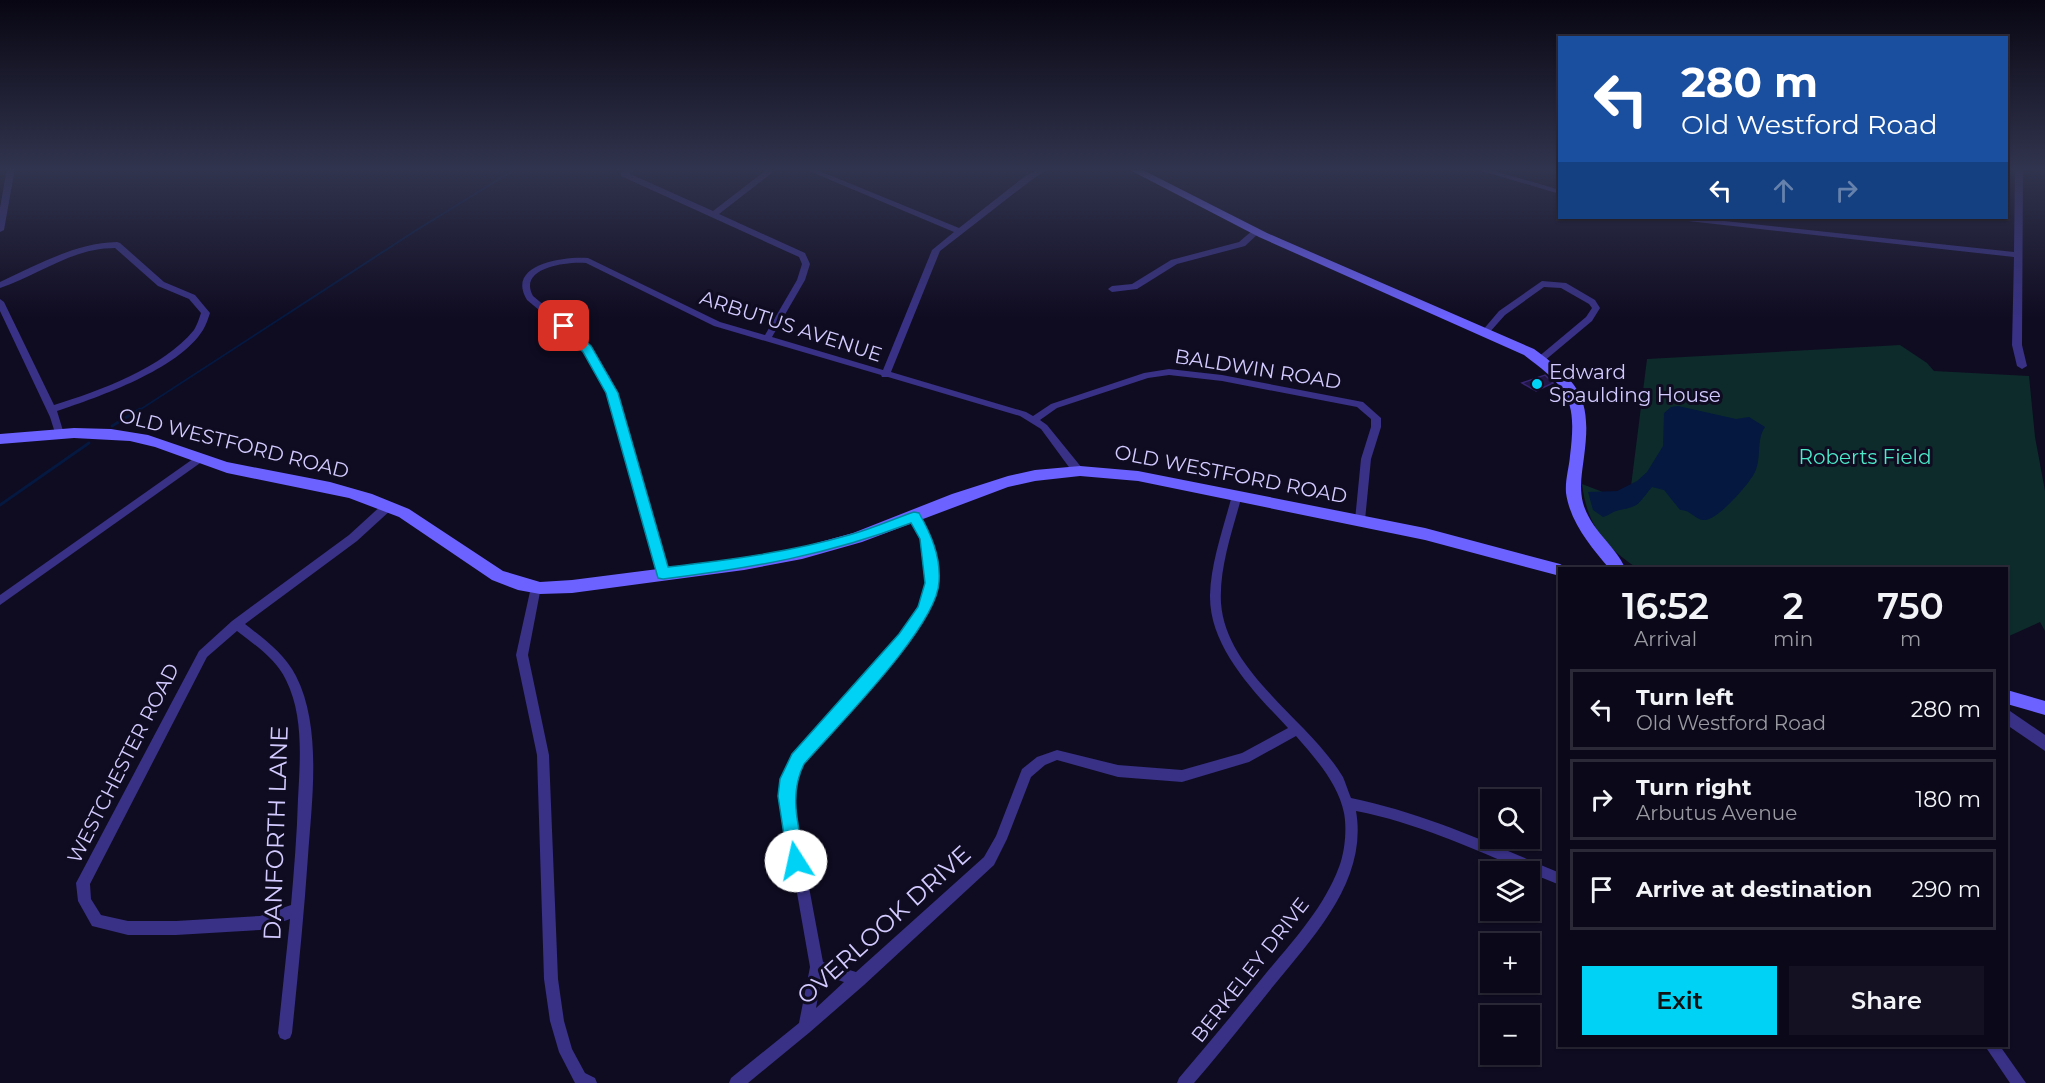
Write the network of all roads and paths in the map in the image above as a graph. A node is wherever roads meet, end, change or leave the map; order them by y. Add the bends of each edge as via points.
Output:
1 (724, 219) edge
2 (929, 219) edge
3 (976, 219) edge
4 (1230, 219) edge
5 (1687, 219) edge
6 (2018, 219) edge
7 (959, 231) junction
8 (1256, 232) junction
9 (2018, 255) junction
10 (0, 285) edge
11 (1112, 289) dead end
12 (0, 302) edge
13 (1486, 331) junction
14 (767, 339) junction
15 (1540, 360) junction
16 (2022, 366) dead end
17 (885, 375) junction
18 (51, 409) junction
19 (1035, 420) junction
20 (59, 434) junction
21 (0, 439) edge
22 (200, 458) junction
23 (1078, 471) junction
24 (1237, 495) junction
25 (388, 506) junction
26 (914, 517) junction
27 (1360, 520) junction
28 (1617, 567) edge
29 (1558, 569) edge
30 (663, 574) junction
31 (536, 587) junction
32 (0, 601) edge
33 (236, 624) junction
34 (2008, 698) edge
35 (2045, 708) edge
36 (2008, 717) edge
37 (1296, 730) junction
38 (2045, 744) edge
39 (1350, 804) junction
40 (1558, 878) edge
41 (298, 909) junction
42 (817, 967) junction
43 (859, 980) junction
44 (805, 1027) junction
45 (285, 1032) dead end
46 (1993, 1047) edge
47 (590, 1083) edge
48 (736, 1083) edge
49 (1184, 1083) edge
50 (2019, 1083) edge

1 - 14 street via 805,259 801,280
2 - 7 street
3 - 7 street
4 - 8 main road
5 - 9 street
6 - 9 street
7 - 17 street via 932,256
8 - 11 street via 1242,244 1174,261 1134,286
8 - 13 main road
9 - 16 street via 2017,345
10 - 18 street via 101,244 117,245 161,284 192,297 206,313 204,325 176,352 88,398
12 - 18 street
13 - 15 main road
13 - 15 street via 1502,313 1542,284 1563,285 1592,302 1596,308 1589,319
14 - 17 street, ARBUTUS AVENUE
14 - 30 street, ARBUTUS AVENUE via 705,319 588,261 554,262 538,269 528,280 527,295 578,338 605,377 623,427
15 - 28 main road via 1565,378 1580,403 1581,430 1573,492 1591,535
17 - 19 street, ARBUTUS AVENUE
18 - 20 street
19 - 23 street, ARBUTUS AVENUE
19 - 27 street, BALDWIN ROAD via 1054,406 1148,375 1169,372 1360,404 1376,418 1376,427 1366,459
20 - 21 main road, OLD WESTFORD ROAD
20 - 22 main road, OLD WESTFORD ROAD via 122,435
22 - 25 main road, OLD WESTFORD ROAD
22 - 32 street
23 - 24 main road, OLD WESTFORD ROAD via 1138,476
23 - 26 main road, OLD WESTFORD ROAD via 1008,482
24 - 27 main road, OLD WESTFORD ROAD
24 - 37 street, BERKELEY DRIVE via 1215,605 1220,627 1229,649 1250,680
25 - 31 main road, OLD WESTFORD ROAD via 495,573
25 - 33 street, WESTCHESTER ROAD via 353,538
26 - 30 main road, OLD WESTFORD ROAD via 806,551
26 - 42 street via 927,538 932,583 925,609 798,759 788,779 789,820
27 - 29 main road, OLD WESTFORD ROAD
30 - 31 main road, OLD WESTFORD ROAD
31 - 47 street via 522,655 543,755 551,979 566,1052 580,1078
33 - 41 street, DANFORTH LANE via 281,661 304,716 306,768
33 - 41 street, WESTCHESTER ROAD via 202,654 188,677 83,883 85,901 97,921 128,928 260,923
34 - 35 main road
36 - 38 street
37 - 39 street, BERKELEY DRIVE via 1338,779
37 - 43 street, OVERLOOK DRIVE via 1245,758 1182,776 1118,771 1058,755 1041,761 1026,773 989,861
39 - 40 street via 1376,808
39 - 49 street, BERKELEY DRIVE via 1352,848 1320,917
41 - 45 street, DANFORTH LANE
42 - 43 street
42 - 44 street
43 - 44 street, OVERLOOK DRIVE
44 - 48 street, OVERLOOK DRIVE
46 - 50 street

